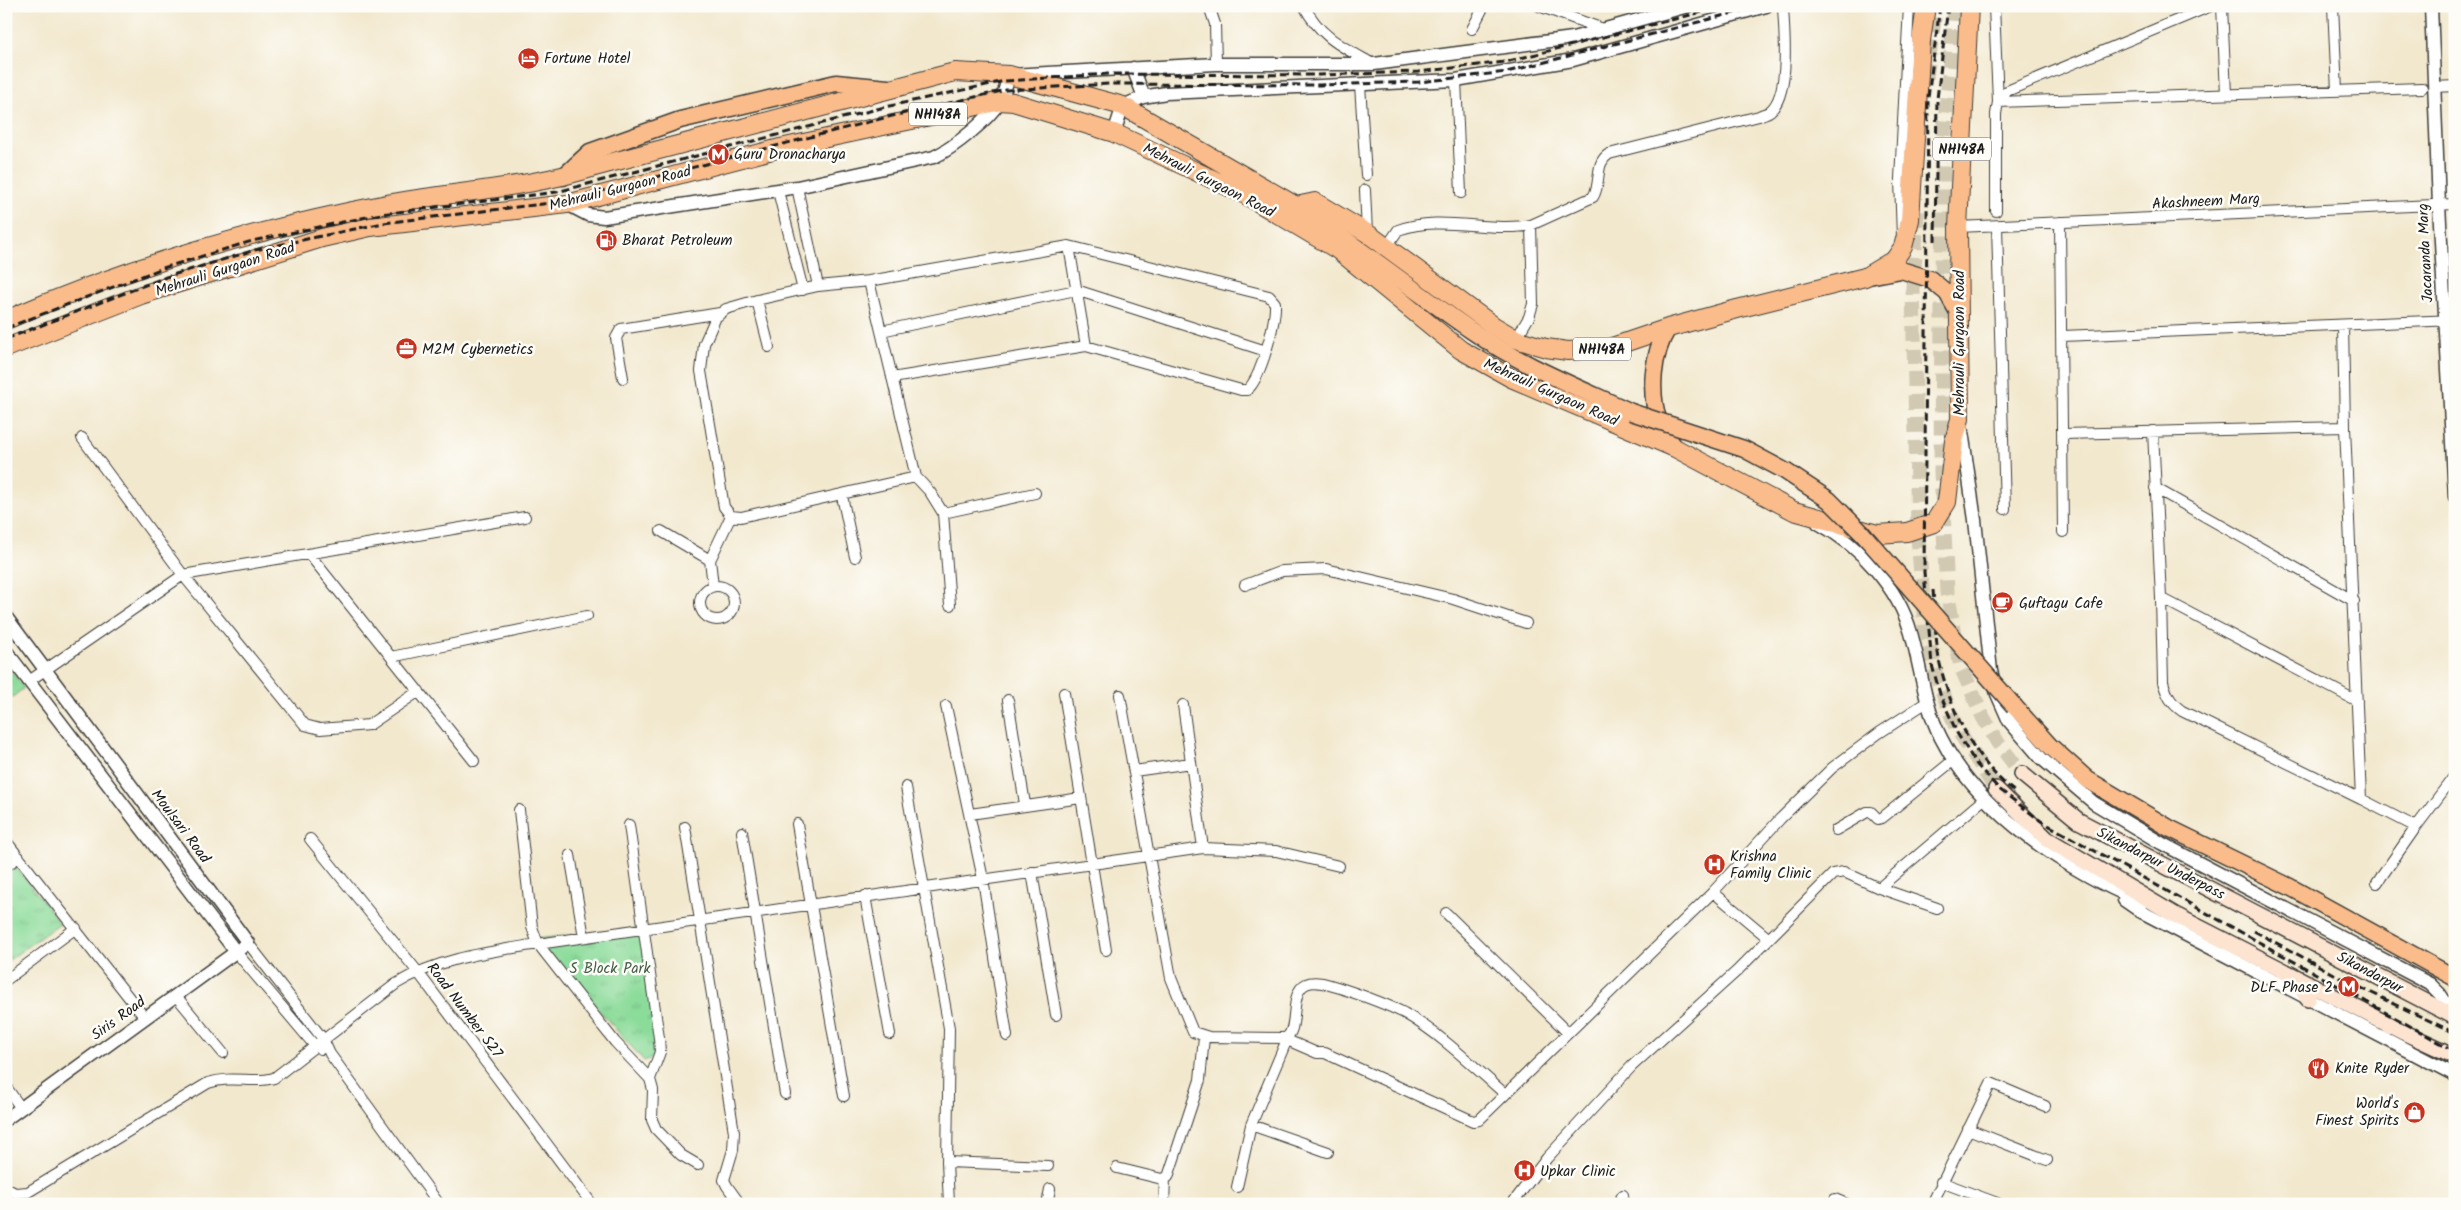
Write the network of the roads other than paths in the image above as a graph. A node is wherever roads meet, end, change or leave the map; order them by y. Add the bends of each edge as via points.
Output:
1 (1209, 6) edge
2 (1304, 6) edge
3 (1484, 6) edge
4 (1688, 6) edge
5 (1766, 6) edge
6 (1784, 6) edge
7 (1909, 6) edge
8 (1926, 6) edge
9 (1970, 6) edge
10 (1994, 6) edge
11 (2211, 6) edge
12 (2222, 6) edge
13 (2333, 6) edge
14 (2431, 6) edge
15 (1544, 7) edge
16 (1472, 28) dead end
17 (1603, 29) junction
18 (1216, 64) junction
19 (1377, 64) junction
20 (1134, 68) junction
21 (1009, 74) junction
22 (1456, 80) junction
23 (1383, 84) junction
24 (1360, 85) junction
25 (2455, 86) edge
26 (890, 88) junction
27 (2428, 88) junction
28 (2337, 91) junction
29 (2226, 94) junction
30 (1144, 97) junction
31 (1001, 100) junction
32 (1998, 102) junction
33 (1123, 106) junction
34 (1114, 133) junction
35 (1366, 175) dead end
36 (563, 177) junction
37 (797, 187) junction
38 (1365, 190) dead end
39 (778, 191) junction
40 (1461, 193) dead end
41 (567, 204) junction
42 (2455, 204) edge
43 (2439, 205) junction
44 (1296, 206) junction
45 (1996, 211) dead end
46 (2060, 222) junction
47 (1532, 225) junction
48 (1997, 226) junction
49 (1958, 227) junction
50 (1367, 233) junction
51 (1069, 246) junction
52 (1386, 248) junction
53 (1903, 248) junction
54 (131, 270) junction
55 (1865, 277) junction
56 (868, 281) junction
57 (818, 286) junction
58 (803, 290) junction
59 (1076, 290) junction
60 (141, 295) junction
61 (757, 300) junction
62 (1958, 312) junction
63 (720, 313) junction
64 (6, 320) edge
65 (2450, 320) edge
66 (2343, 325) junction
67 (1668, 328) junction
68 (881, 331) junction
69 (2062, 336) junction
70 (1516, 338) junction
71 (1086, 346) junction
72 (769, 347) dead end
73 (6, 348) edge
74 (1266, 351) junction
75 (623, 378) dead end
76 (892, 378) junction
77 (1960, 419) junction
78 (2345, 427) junction
79 (2153, 431) junction
80 (2063, 434) junction
81 (82, 438) dead end
82 (1675, 448) junction
83 (916, 477) junction
84 (2155, 488) junction
85 (1035, 493) dead end
86 (842, 496) junction
87 (2455, 497) edge
88 (2005, 510) dead end
89 (1794, 511) junction
90 (943, 513) junction
91 (731, 516) junction
92 (525, 517) dead end
93 (661, 531) dead end
94 (2063, 532) dead end
95 (309, 554) junction
96 (855, 557) dead end
97 (710, 560) junction
98 (183, 575) junction
99 (1245, 585) dead end
100 (713, 586) dead end
101 (2160, 598) junction
102 (2354, 601) junction
103 (950, 605) dead end
104 (587, 616) dead end
105 (6, 618) edge
106 (1526, 623) dead end
107 (6, 651) edge
108 (391, 657) junction
109 (45, 670) junction
110 (29, 681) junction
111 (419, 691) junction
112 (1064, 693) dead end
113 (1120, 695) dead end
114 (1008, 700) dead end
115 (2357, 701) junction
116 (1927, 702) junction
117 (1183, 705) dead end
118 (946, 706) dead end
119 (1955, 759) junction
120 (474, 761) dead end
121 (1191, 763) junction
122 (1134, 771) junction
123 (2022, 774) tunnel mouth
124 (2455, 775) edge
125 (906, 787) dead end
126 (1996, 790) tunnel mouth
127 (1081, 798) junction
128 (1984, 799) junction
129 (2361, 799) junction
130 (1025, 804) junction
131 (519, 810) dead end
132 (150, 811) junction
133 (970, 814) junction
134 (135, 821) junction
135 (797, 824) dead end
136 (629, 826) dead end
137 (685, 827) dead end
138 (2416, 828) junction
139 (1836, 830) dead end
140 (742, 832) dead end
141 (310, 839) dead end
142 (6, 841) edge
143 (1203, 848) junction
144 (570, 855) dead end
145 (1149, 855) junction
146 (19, 857) junction
147 (1090, 863) junction
148 (6, 866) edge
149 (1338, 866) dead end
150 (1032, 872) junction
151 (983, 879) junction
152 (2376, 883) dead end
153 (2106, 886) junction
154 (925, 888) junction
155 (1880, 888) junction
156 (1713, 892) junction
157 (865, 896) junction
158 (809, 904) junction
159 (1937, 908) dead end
160 (756, 912) junction
161 (1446, 913) dead end
162 (2175, 915) junction
163 (700, 920) junction
164 (76, 928) junction
165 (644, 929) junction
166 (584, 937) junction
167 (1768, 938) junction
168 (2308, 939) joint
169 (248, 943) junction
170 (538, 944) junction
171 (1106, 950) dead end
172 (236, 952) junction
173 (417, 971) junction
174 (2294, 977) junction
175 (2455, 978) edge
176 (6, 980) edge
177 (176, 996) junction
178 (2308, 999) junction
179 (1056, 1015) dead end
180 (2455, 1017) edge
181 (144, 1018) junction
182 (1568, 1033) junction
183 (890, 1034) dead end
184 (1007, 1036) dead end
185 (1204, 1037) junction
186 (1287, 1038) junction
187 (323, 1039) junction
188 (315, 1046) junction
189 (223, 1053) dead end
190 (330, 1054) junction
191 (2455, 1056) edge
192 (2455, 1075) edge
193 (650, 1079) junction
194 (6, 1086) edge
195 (785, 1094) dead end
196 (1505, 1094) junction
197 (844, 1096) dead end
198 (2045, 1106) dead end
199 (21, 1108) junction
200 (6, 1119) edge
201 (1252, 1125) junction
202 (1968, 1129) junction
203 (1328, 1152) dead end
204 (2047, 1160) dead end
205 (948, 1162) junction
206 (698, 1165) dead end
207 (1048, 1166) dead end
208 (1118, 1168) dead end
209 (1165, 1178) junction
210 (1941, 1182) junction
211 (1237, 1187) dead end
212 (6, 1188) edge
213 (1050, 1190) dead end
214 (1623, 1195) dead end
215 (1835, 1199) dead end
216 (439, 1204) edge
217 (592, 1204) edge
218 (740, 1204) edge
219 (949, 1204) edge
220 (1047, 1204) edge
221 (1164, 1204) edge
222 (1512, 1204) edge
223 (1617, 1204) edge
224 (1847, 1204) edge
225 (1932, 1204) edge
226 (2000, 1204) edge

1 - 18 street via 1215,24
2 - 19 street via 1312,22 1330,40
3 - 16 street
4 - 17 street
5 - 22 street via 1573,60
6 - 47 street via 1785,52 1781,89 1770,111 1609,154 1600,165 1594,197
7 - 53 street via 1899,219
8 - 53 highway, NH148A via 1910,220
9 - 49 highway, Mehrauli Gurgaon Road / NH148A via 1967,14
10 - 32 street
11 - 32 street via 2007,90
12 - 29 street
13 - 28 street
14 - 27 street, Jacaranda Marg
15 - 17 street
17 - 19 street via 1573,38
18 - 19 street
18 - 20 street
19 - 23 street
20 - 21 street
20 - 30 street
21 - 26 highway, Mehrauli Gurgaon Road / NH148A via 955,72
21 - 31 street
21 - 33 highway, Mehrauli Gurgaon Road / NH148A
22 - 23 street
22 - 40 street
23 - 24 street
24 - 30 street via 1166,92
24 - 35 street
25 - 27 street
26 - 36 highway, Mehrauli Gurgaon Road / NH148A
26 - 36 main road via 836,83 680,120 590,152
27 - 28 street
27 - 43 street, Jacaranda Marg
28 - 29 street
29 - 32 street
30 - 33 street
31 - 34 highway, Mehrauli Gurgaon Road / NH148A
31 - 37 street via 965,138 934,157
31 - 41 highway, Mehrauli Gurgaon Road / NH148A via 780,148
32 - 45 street
33 - 34 street
33 - 44 highway, Mehrauli Gurgaon Road / NH148A
34 - 82 highway, Mehrauli Gurgaon Road / NH148A via 1244,194 1338,250 1461,350 1511,378
36 - 54 highway, Mehrauli Gurgaon Road / NH148A via 420,197 320,218
37 - 39 street
37 - 57 street
38 - 50 street
39 - 41 street via 604,217 588,215
39 - 58 street
41 - 60 highway, Mehrauli Gurgaon Road / NH148A via 370,227 322,238
42 - 43 street, Akashneem Marg
43 - 46 street, Akashneem Marg
43 - 65 street, Jacaranda Marg
44 - 50 highway, Mehrauli Gurgaon Road / NH148A via 1315,202
44 - 175 main road, bridge via 1345,237 1473,332 1525,362 1631,412 1744,449 1829,500 2050,746 2088,780 2169,828 2290,887
46 - 48 street, Akashneem Marg
46 - 69 street
47 - 52 street via 1514,228 1466,224 1415,225 1398,230
47 - 70 street via 1533,304
48 - 49 street, Akashneem Marg
48 - 88 street
49 - 62 highway, Mehrauli Gurgaon Road / NH148A
50 - 52 highway, Mehrauli Gurgaon Road / NH148A
51 - 56 street
51 - 59 street
51 - 74 street via 1269,296 1275,308
52 - 70 highway, Mehrauli Gurgaon Road / NH148A via 1494,326
53 - 55 highway, Mehrauli Gurgaon Road / NH148A via 1895,259
54 - 60 highway
54 - 64 highway, Mehrauli Gurgaon Road / NH148A
55 - 62 main road via 1901,270 1930,279 1947,293
55 - 67 highway, Mehrauli Gurgaon Road / NH148A
56 - 57 street
56 - 68 street
57 - 58 street
58 - 61 street
59 - 68 street
59 - 71 street
59 - 74 street
60 - 73 highway, Mehrauli Gurgaon Road / NH148A
61 - 63 street
61 - 72 street
62 - 77 highway, Mehrauli Gurgaon Road / NH148A
63 - 75 street via 621,329 616,338
63 - 91 street via 702,352 701,371 724,506
65 - 66 street
65 - 87 street, Jacaranda Marg
66 - 69 street
66 - 78 street
67 - 70 highway, Mehrauli Gurgaon Road / NH148A via 1608,348 1568,351
67 - 82 main road via 1655,356 1655,392 1659,423
68 - 76 street
69 - 80 street
71 - 74 street via 1241,390 1252,386
71 - 76 street
76 - 83 street
77 - 89 highway, Mehrauli Gurgaon Road / NH148A via 1954,441 1947,502 1934,523 1906,532 1877,534
77 - 180 street via 1975,520 1990,671 2009,721 2041,758 2094,803 2161,843 2430,984
78 - 79 street
78 - 102 street
79 - 80 street
79 - 84 street
80 - 94 street
81 - 98 street
82 - 89 highway, Mehrauli Gurgaon Road / NH148A
83 - 86 street
83 - 90 street
84 - 101 street
84 - 102 street
85 - 90 street
86 - 91 street via 741,518
86 - 96 street
89 - 116 street via 1838,534 1853,546 1897,597 1910,631
90 - 103 street
91 - 97 street
92 - 95 street
93 - 97 street
95 - 98 street
95 - 108 street
97 - 100 street
98 - 109 street
98 - 111 street via 308,727 369,725
99 - 106 street via 1282,571 1326,569 1453,599
101 - 115 street
101 - 129 street via 2164,682 2172,704
102 - 115 street
104 - 108 street
105 - 109 street, Moulsari Road
107 - 110 street, Moulsari Road
108 - 111 street
109 - 110 street
109 - 132 street, Moulsari Road
110 - 134 street, Moulsari Road
111 - 120 street
112 - 127 street
113 - 122 street
114 - 130 street
115 - 129 street
116 - 119 street via 1941,739
116 - 156 street via 1832,768
117 - 121 street
118 - 133 street
119 - 128 street
119 - 139 street via 1882,818 1867,812
121 - 122 street
121 - 143 street
122 - 145 street
123 - 168 main road, Sikandarpur Underpass via 2079,821
124 - 138 street
125 - 154 street
126 - 162 main road via 2048,840
127 - 130 street
127 - 147 street
128 - 153 street via 2050,854
128 - 155 street
129 - 138 street
130 - 133 street
131 - 170 street via 532,927
132 - 134 street
132 - 169 street, Moulsari Road
133 - 151 street
134 - 172 street, Moulsari Road
135 - 158 street
136 - 165 street
137 - 163 street
138 - 152 street
140 - 160 street
141 - 173 street, Road Number S27
142 - 146 street
143 - 145 street
143 - 149 street via 1276,850
144 - 166 street
145 - 147 street
145 - 185 street via 1171,978 1190,1027
146 - 148 street
146 - 164 street
147 - 150 street
147 - 171 street
150 - 151 street
150 - 179 street
151 - 154 street
151 - 184 street
153 - 162 street
153 - 178 street via 2140,911
154 - 157 street
154 - 205 street via 949,1028
155 - 159 street
155 - 167 street via 1844,872 1833,874
156 - 167 street
156 - 182 street
157 - 158 street
157 - 183 street
158 - 160 street
158 - 197 street
160 - 163 street
160 - 195 street
161 - 182 street
162 - 174 main road
163 - 165 street
163 - 218 street via 734,1132 734,1150 724,1180
164 - 176 street
164 - 181 street
165 - 166 street
165 - 193 street via 660,1044
166 - 170 street
167 - 222 street via 1594,1105
168 - 180 main road, Sikandarpur
169 - 172 street, Siris Road
169 - 187 street, Moulsari Road
170 - 173 street via 489,952
170 - 193 street via 615,1042
172 - 177 street, Siris Road
172 - 188 street, Moulsari Road
173 - 187 street
173 - 217 street, Road Number S27
174 - 178 main road
174 - 191 main road
177 - 181 street, Siris Road
177 - 189 street
178 - 192 street
181 - 199 street, Siris Road
182 - 196 street
185 - 186 street
185 - 209 street via 1200,1080 1170,1174
186 - 196 street via 1473,1120 1483,1119
186 - 196 street via 1301,988 1313,982 1328,984 1370,998 1420,1023
186 - 201 street
187 - 188 street
187 - 190 street, Moulsari Road
188 - 190 street, Moulsari Road
188 - 212 street via 274,1078 231,1078 208,1083 28,1192 15,1193
190 - 216 street, Moulsari Road
193 - 206 street via 653,1087 652,1120 656,1129 681,1155
194 - 199 street
198 - 202 street via 1991,1083
199 - 200 street, Siris Road
201 - 203 street
201 - 211 street
202 - 204 street
202 - 210 street
205 - 207 street
205 - 219 street
208 - 209 street
209 - 221 street
210 - 225 street
210 - 226 street
213 - 220 street
214 - 223 street
215 - 224 street

